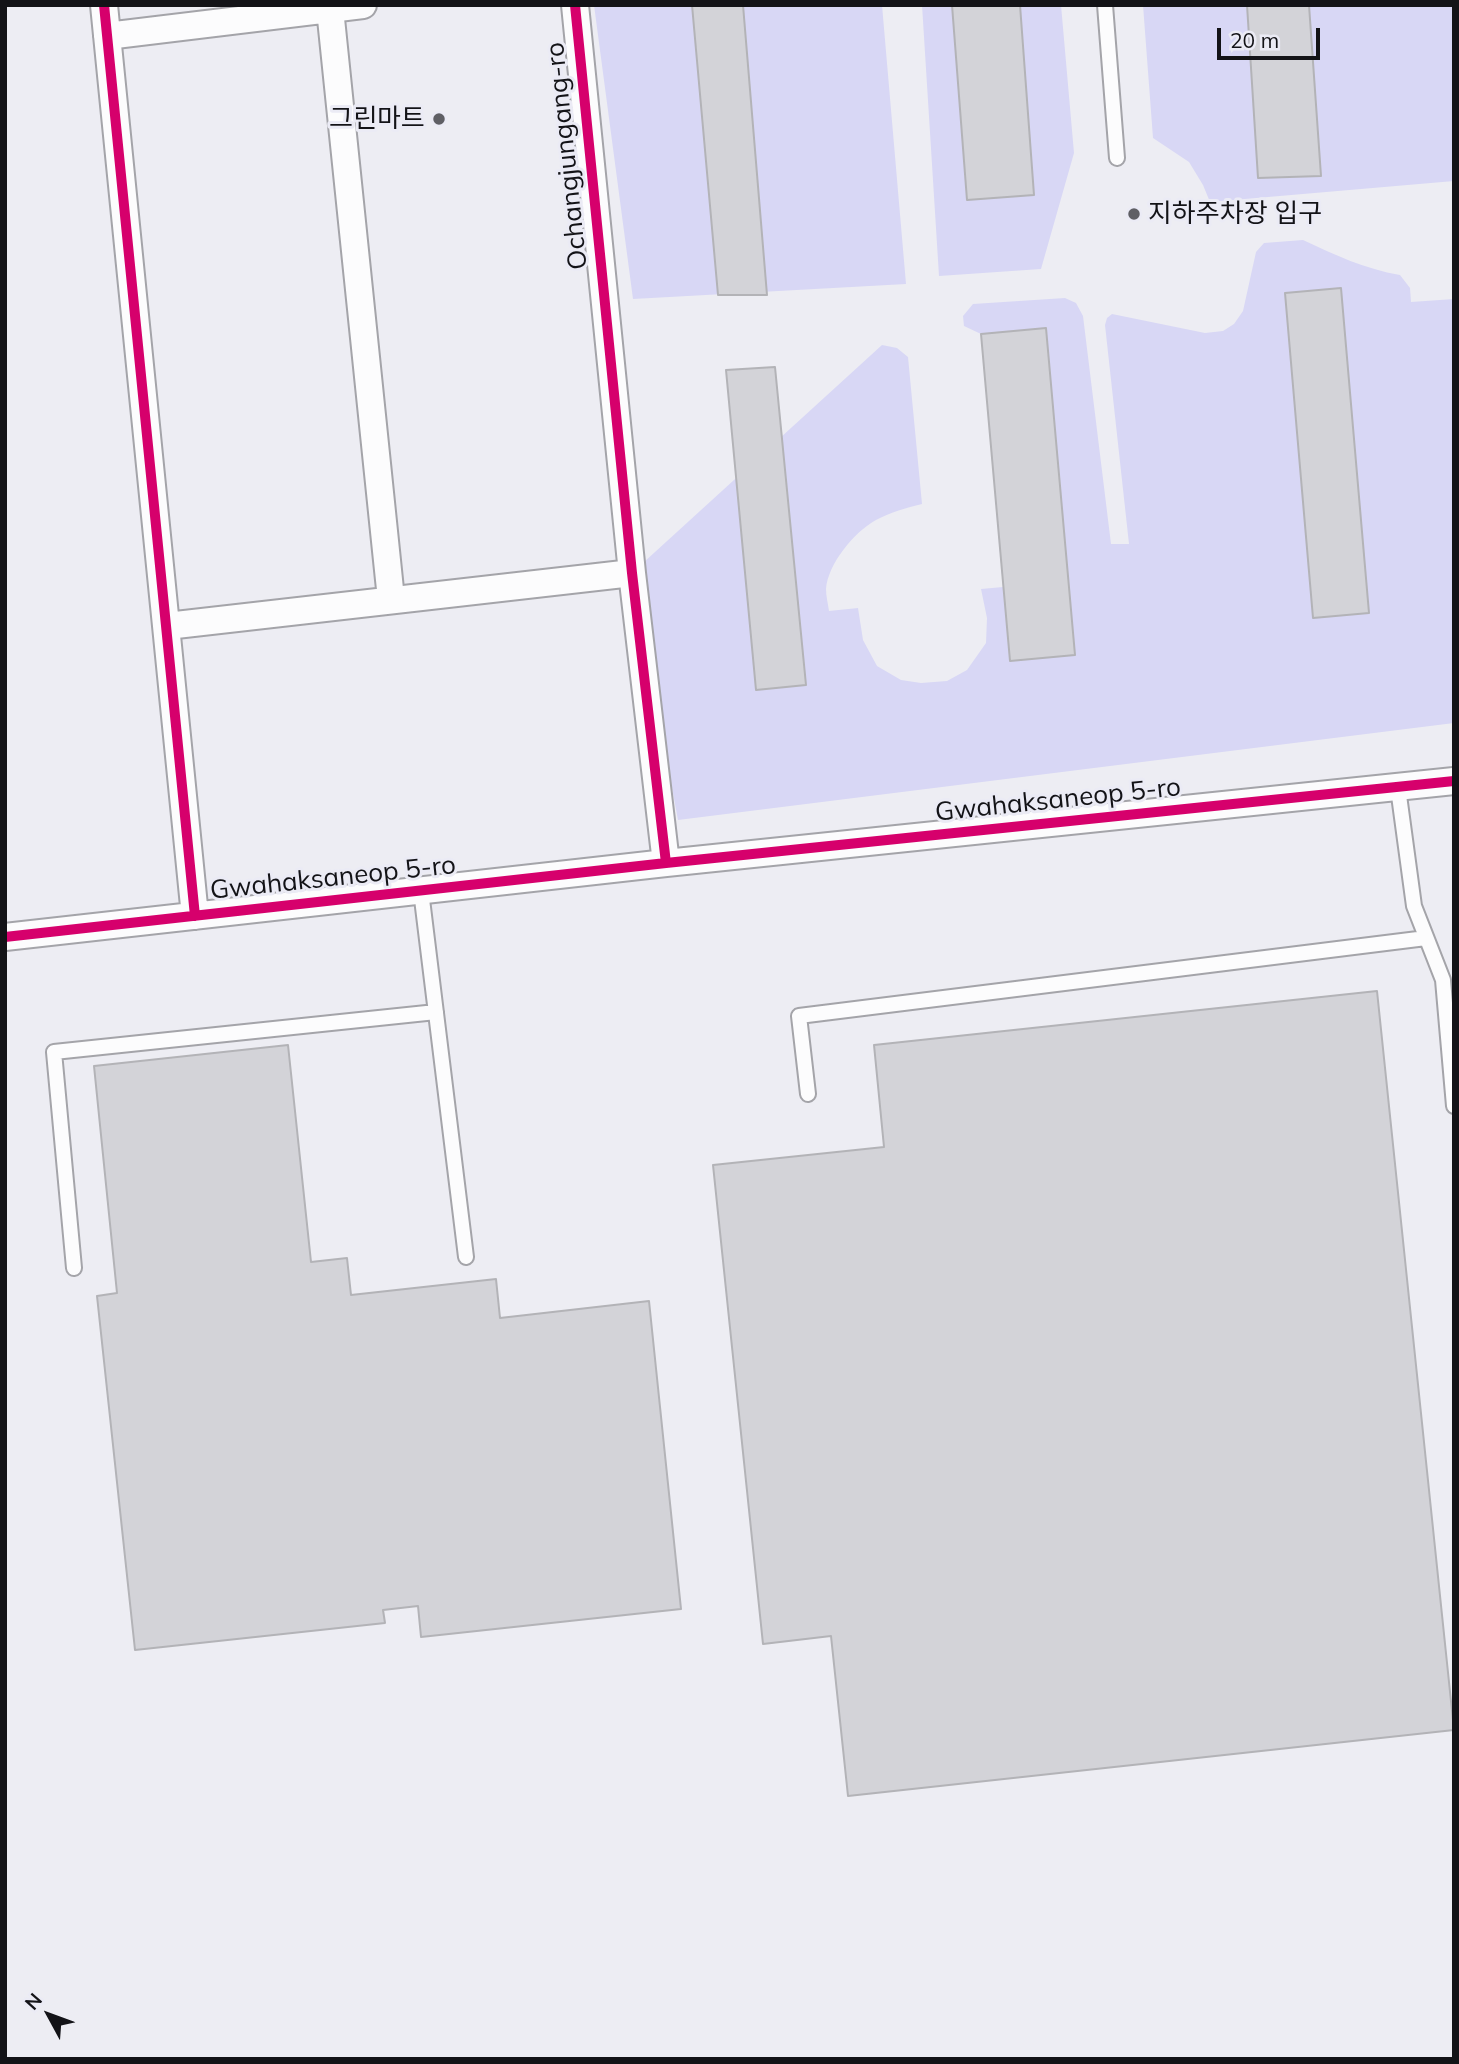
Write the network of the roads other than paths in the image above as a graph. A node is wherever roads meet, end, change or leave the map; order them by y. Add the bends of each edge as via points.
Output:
1 (104, 5) edge
2 (363, 5) edge
3 (575, 5) edge
4 (1105, 5) edge
5 (330, 9) junction
6 (107, 36) junction
7 (1117, 158) dead end
8 (632, 573) junction
9 (391, 599) junction
10 (167, 626) junction
11 (1454, 782) edge
12 (1398, 788) junction
13 (666, 863) junction
14 (421, 891) junction
15 (195, 916) junction
16 (5, 937) edge
17 (1426, 938) junction
18 (436, 1012) junction
19 (808, 1094) dead end
20 (1454, 1106) edge
21 (466, 1258) dead end
22 (74, 1268) dead end

1 - 6 street
2 - 5 street
3 - 8 street, Ochangjungang-ro
4 - 7 lane
5 - 6 street
5 - 9 street
6 - 10 street
8 - 9 street
8 - 13 street
9 - 10 street
10 - 15 street
11 - 12 street, Gwahaksaneop 5-ro
12 - 13 street, Gwahaksaneop 5-ro
12 - 17 lane via 1414,906
13 - 14 street, Gwahaksaneop 5-ro
14 - 15 street, Gwahaksaneop 5-ro
14 - 18 lane
15 - 16 street, Gwahaksaneop 5-ro
17 - 19 lane via 799,1016
17 - 20 lane via 1443,980
18 - 21 lane
18 - 22 lane via 54,1052

